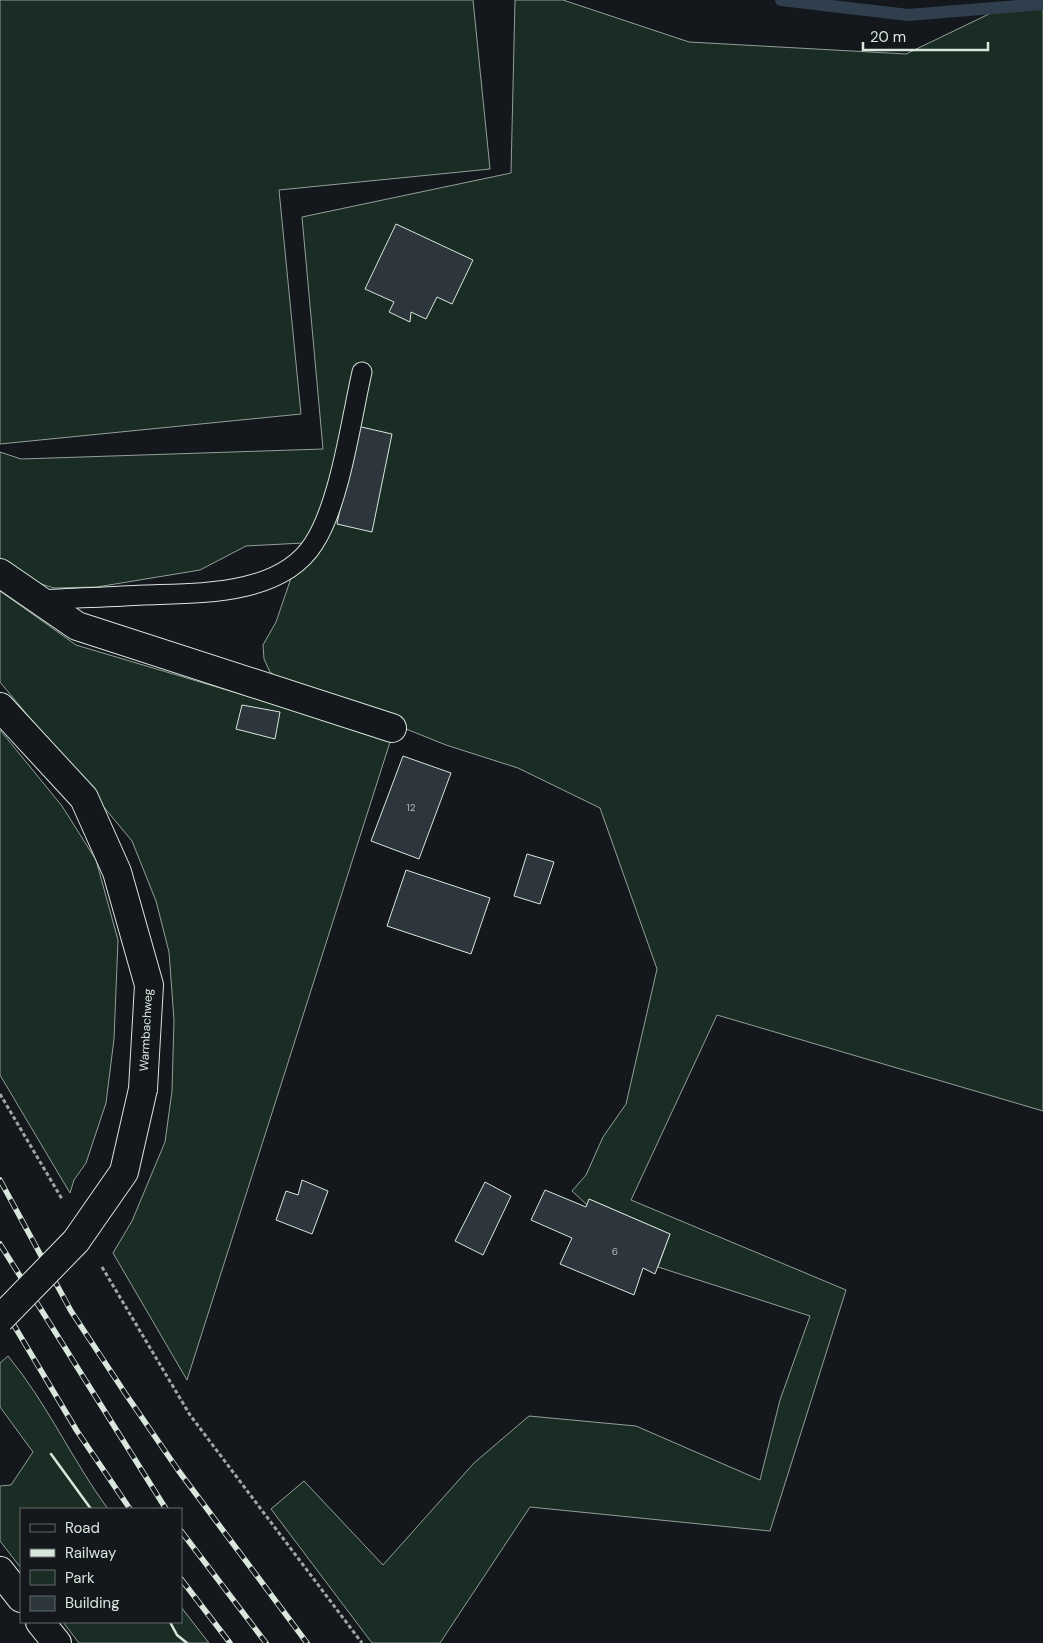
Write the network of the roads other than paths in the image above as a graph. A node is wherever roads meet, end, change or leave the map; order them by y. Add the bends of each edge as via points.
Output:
1 (362, 372) dead end
2 (0, 574) edge
3 (38, 600) junction
4 (0, 707) edge
5 (392, 728) dead end
6 (0, 1319) edge
7 (0, 1572) edge
8 (20, 1597) edge
9 (41, 1623) edge
10 (57, 1643) edge

1 - 3 lane via 331,503 316,542 294,566 259,582 217,593
2 - 3 street
3 - 5 street via 76,626
4 - 6 street, Warmbachweg, bridge via 84,798 116,872 149,985 143,1089 124,1172 76,1241
7 - 8 street
9 - 10 street

